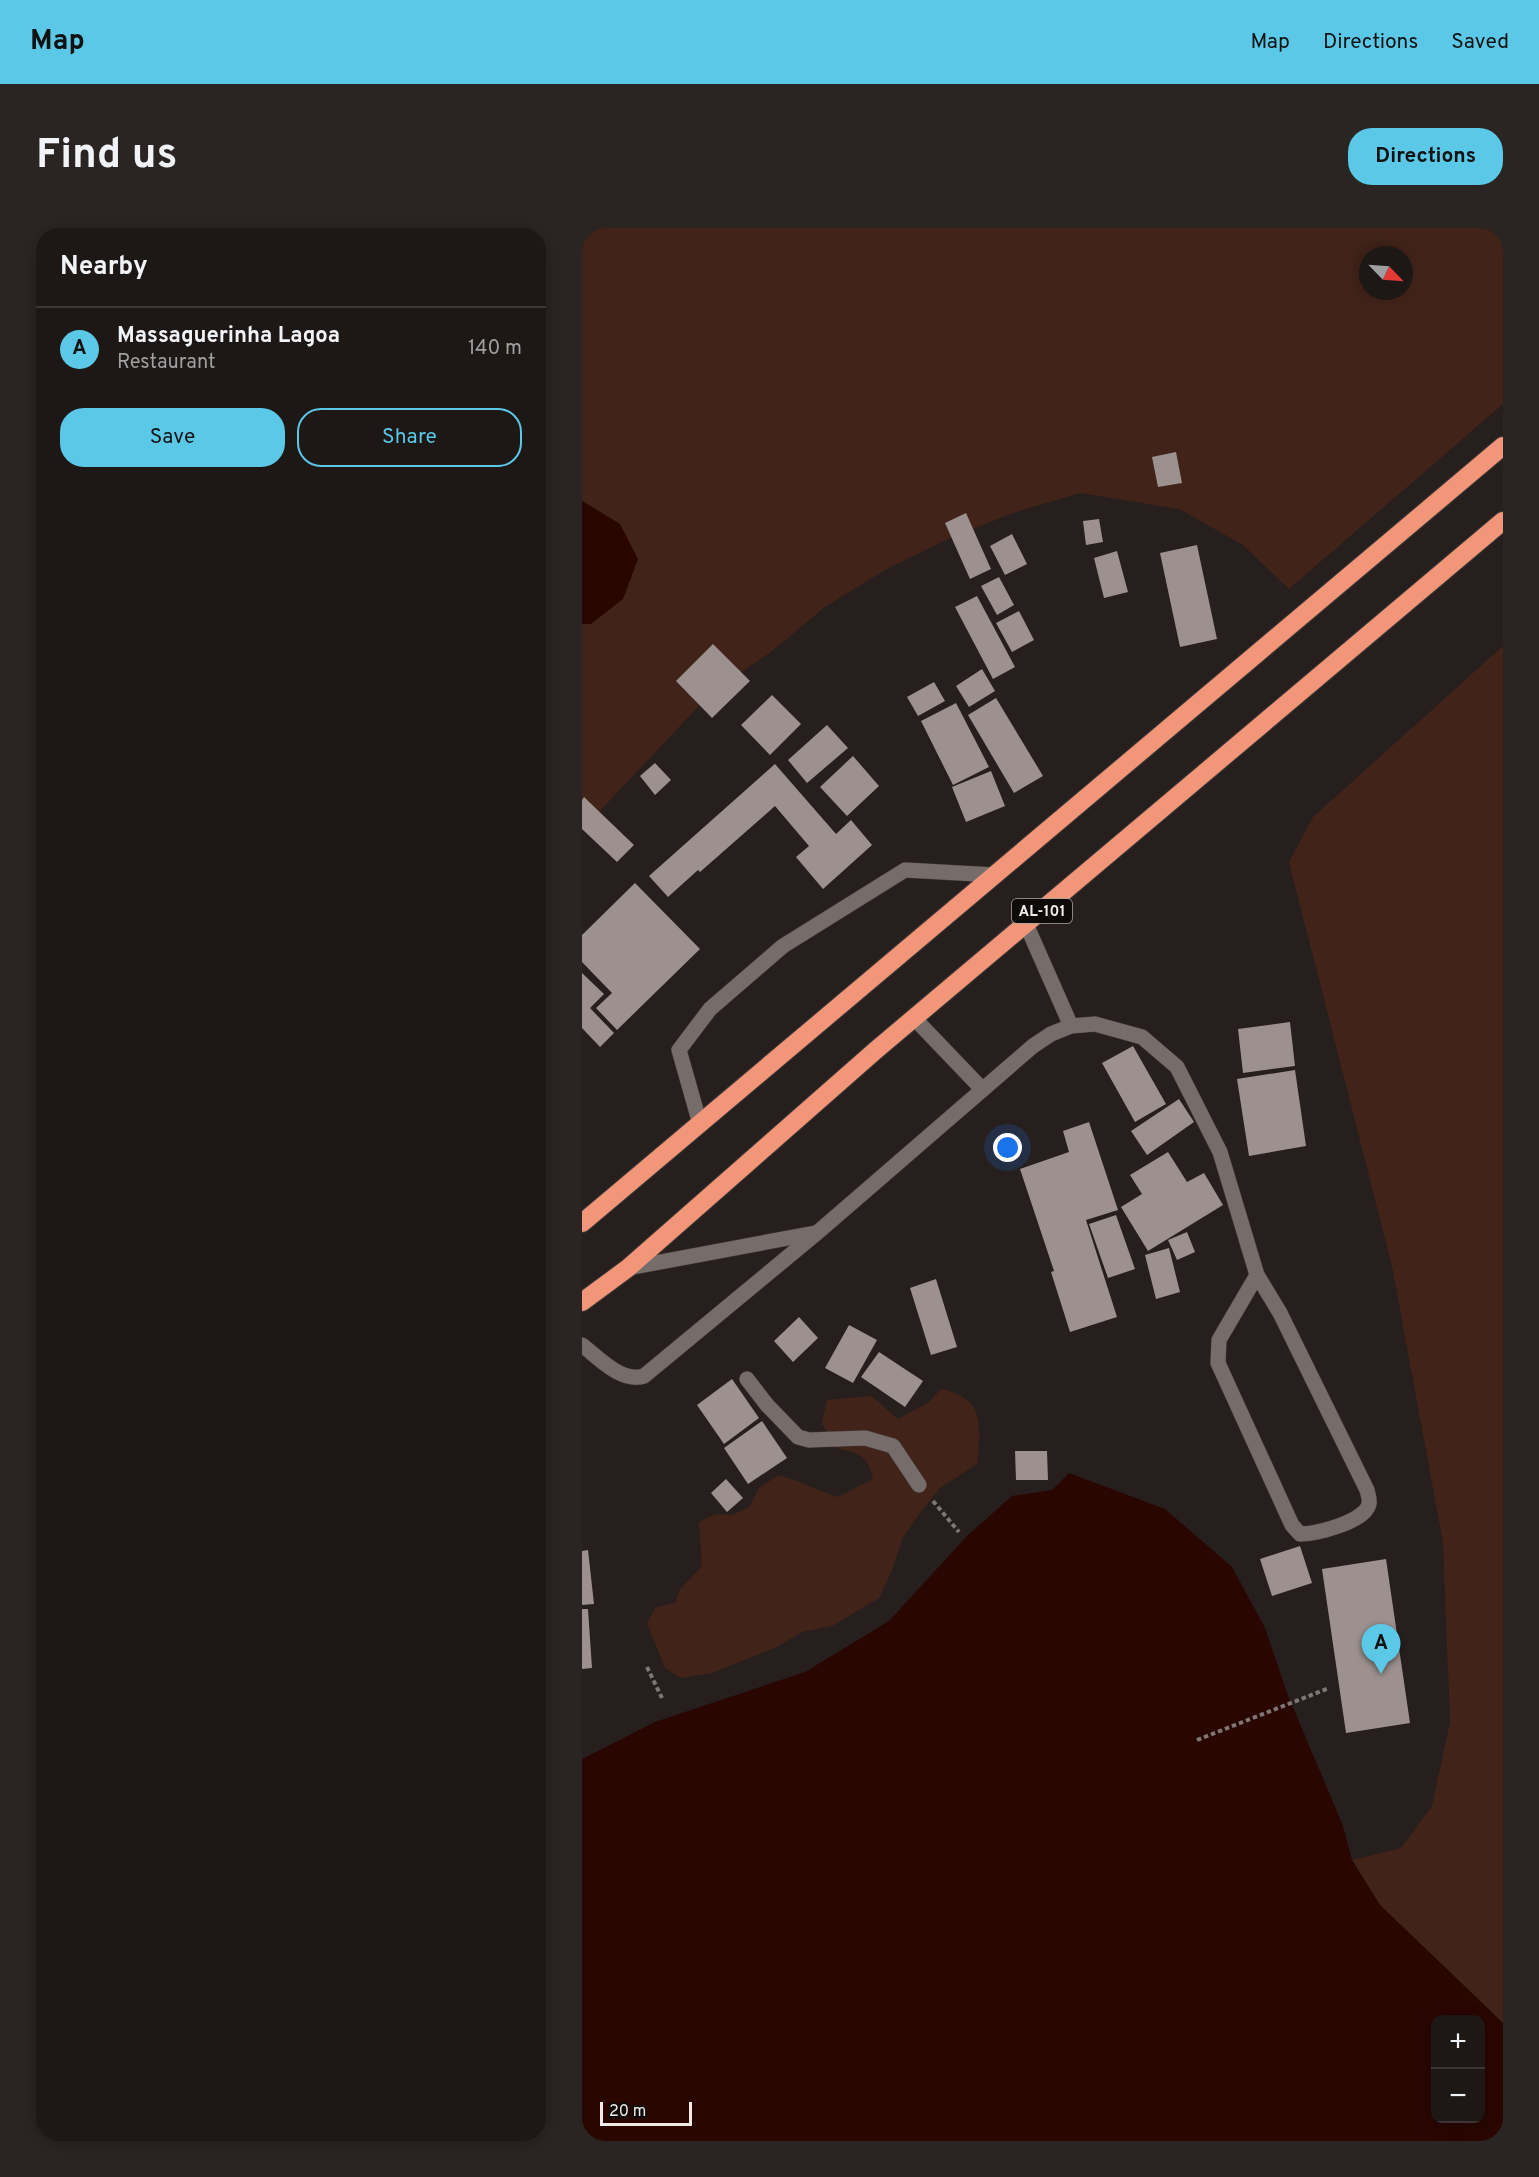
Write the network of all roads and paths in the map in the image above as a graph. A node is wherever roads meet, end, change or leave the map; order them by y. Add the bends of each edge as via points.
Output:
1 (1503, 446) edge
2 (1503, 521) edge
3 (995, 875) junction
4 (1026, 924) junction
5 (915, 1019) junction
6 (1071, 1026) junction
7 (982, 1089) junction
8 (700, 1124) junction
9 (582, 1223) edge
10 (818, 1233) junction
11 (628, 1268) junction
12 (1257, 1275) junction
13 (582, 1302) edge
14 (582, 1345) edge
15 (747, 1379) dead end
16 (919, 1485) joint
17 (959, 1532) dead end
18 (647, 1667) dead end
19 (1329, 1688) dead end
20 (662, 1698) dead end
21 (1197, 1740) dead end

1 - 3 highway
2 - 4 highway, AL-101
3 - 8 highway
3 - 8 lane via 905,870 783,946 710,1009 679,1050
4 - 5 highway, AL-101
4 - 6 lane
5 - 7 lane
5 - 11 highway, AL-101
6 - 7 lane via 1033,1046
6 - 12 lane via 1095,1024 1142,1037 1177,1067 1220,1152
7 - 10 lane
8 - 9 highway
10 - 11 lane
10 - 14 lane via 644,1376 624,1376
11 - 13 highway, AL-101
12 - 12 lane via 1219,1340 1218,1363 1292,1525 1300,1534 1311,1534 1361,1517 1369,1505 1367,1490 1280,1313
15 - 16 lane via 798,1437 865,1438 892,1446
16 - 17 path
18 - 20 path
19 - 21 path

